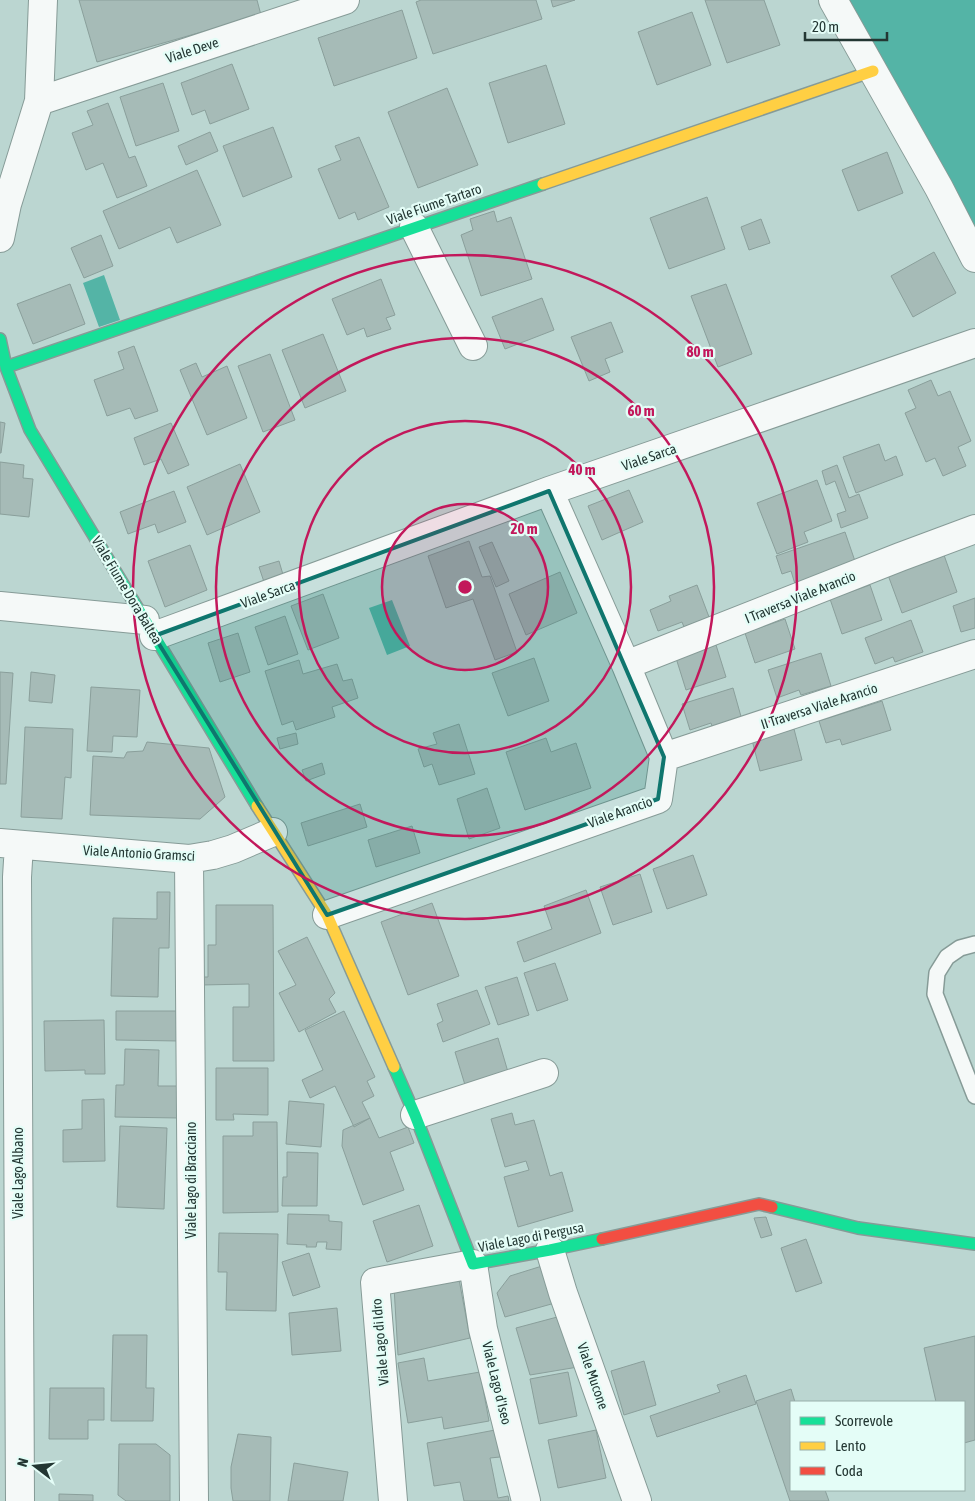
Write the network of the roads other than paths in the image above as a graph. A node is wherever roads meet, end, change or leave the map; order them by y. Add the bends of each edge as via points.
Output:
1 (43, 0) edge
2 (345, 0) edge
3 (833, 0) edge
4 (873, 71) junction
5 (39, 101) junction
6 (414, 227) junction
7 (0, 238) edge
8 (975, 258) edge
9 (0, 339) edge
10 (975, 343) edge
11 (473, 346) dead end
12 (6, 367) junction
13 (9, 396) edge
14 (549, 492) junction
15 (975, 529) edge
16 (0, 606) edge
17 (150, 628) junction
18 (975, 654) edge
19 (626, 665) junction
20 (664, 757) junction
21 (273, 832) junction
22 (10, 844) edge
23 (189, 859) junction
24 (327, 915) junction
25 (975, 944) edge
26 (544, 1074) dead end
27 (975, 1096) edge
28 (415, 1115) junction
29 (975, 1244) edge
30 (550, 1250) junction
31 (472, 1264) junction
32 (20, 1501) edge
33 (194, 1501) edge
34 (393, 1501) edge
35 (526, 1501) edge
36 (637, 1501) edge

1 - 5 street
2 - 5 street, Viale Deve
3 - 4 street
4 - 6 street, Viale Fiume Tartaro
4 - 8 street
5 - 7 street via 7,204
6 - 11 street
6 - 12 street, Viale Fiume Tartaro
9 - 12 street, Viale Fiume Dora Baltea
10 - 14 street, Viale Sarca
12 - 13 street, Viale Fiume Dora Baltea
13 - 17 street, Viale Fiume Dora Baltea
14 - 17 street, Viale Sarca
14 - 19 street
15 - 19 street, I Traversa Viale Arancio
16 - 17 street
17 - 21 street, Viale Fiume Dora Baltea
18 - 20 street, II Traversa Viale Arancio
19 - 20 street
20 - 24 street, Viale Arancio via 658,799
21 - 23 street, Viale Antonio Gramsci via 233,849
21 - 24 street, Viale Lago di Pergusa
22 - 23 street, Viale Antonio Gramsci
22 - 32 street, Viale Lago Albano via 17,877
23 - 33 street, Viale Lago di Bracciano
24 - 28 street, Viale Lago di Pergusa
25 - 27 lane via 960,948 947,957 937,973 935,994
26 - 28 street
28 - 31 street, Viale Lago di Pergusa
29 - 30 street, Viale Lago di Pergusa via 858,1228 759,1204
30 - 31 street, Viale Lago di Pergusa
30 - 36 street, Viale Mucone
31 - 34 street, Viale Lago di Idro via 375,1282
31 - 35 street, Viale Lago d'Iseo via 483,1329

